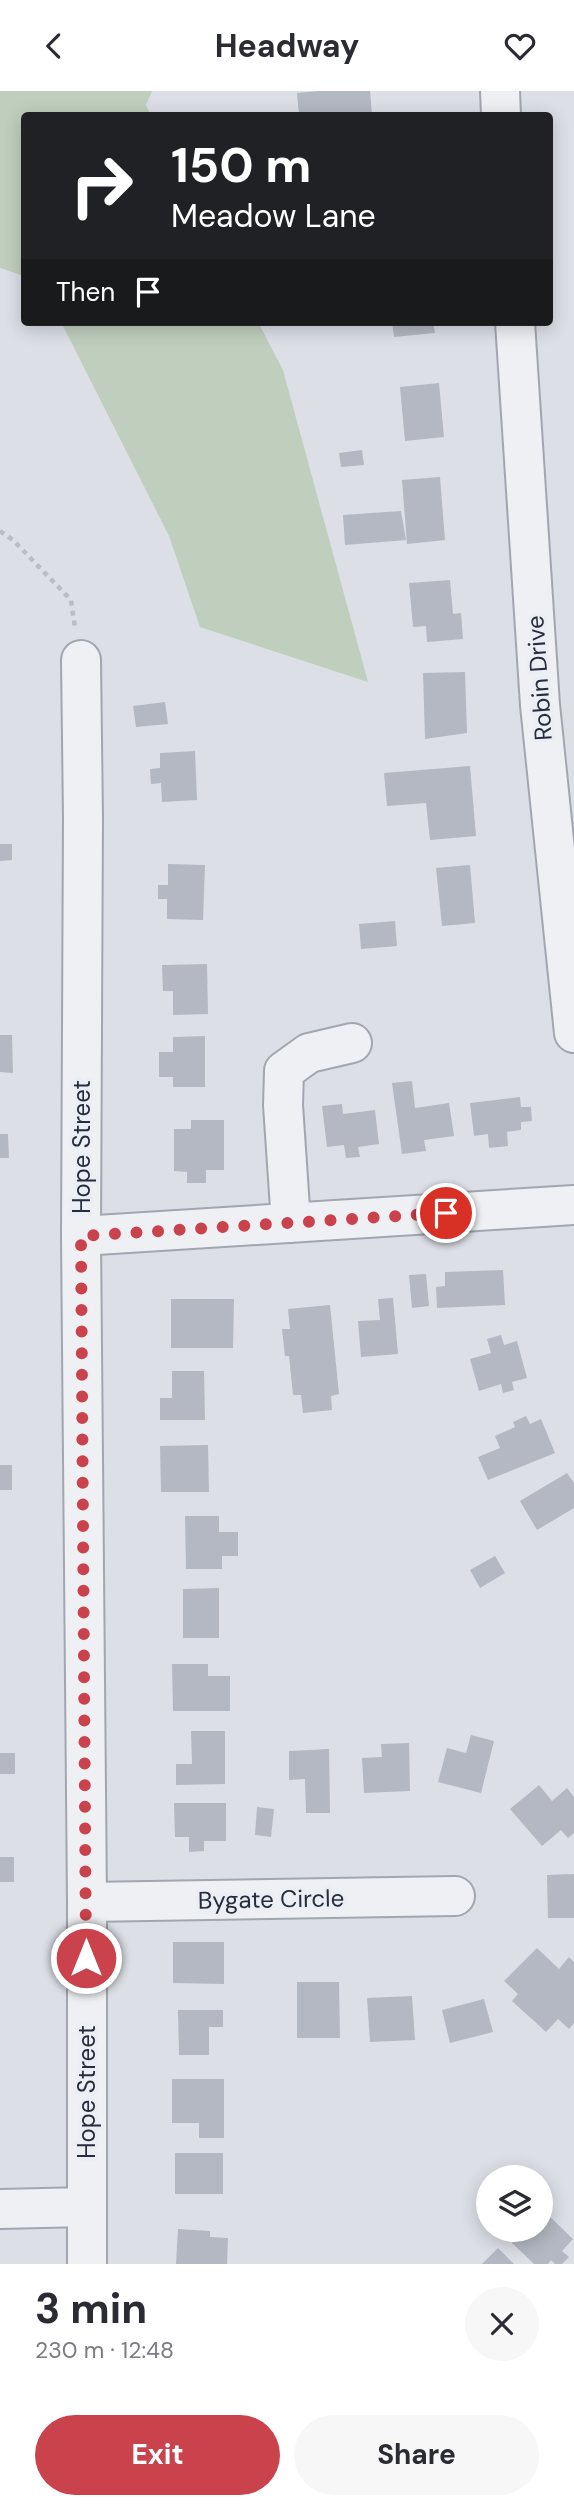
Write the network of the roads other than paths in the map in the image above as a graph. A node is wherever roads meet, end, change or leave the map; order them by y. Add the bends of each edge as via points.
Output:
1 (500, 91) edge
2 (501, 112) edge
3 (515, 326) edge
4 (80, 660) road end
5 (574, 1033) edge
6 (352, 1042) dead end
7 (574, 1205) edge
8 (291, 1223) junction
9 (81, 1236) junction
10 (455, 1896) dead end
11 (86, 1902) junction
12 (86, 2207) junction
13 (0, 2209) edge
14 (87, 2264) edge

1 - 2 street
3 - 5 street, Robin Drive via 540,705
4 - 9 street, Hope Street
6 - 8 street via 309,1053 284,1071
7 - 8 street
8 - 9 street
9 - 11 street, Hope Street
10 - 11 street, Bygate Circle
11 - 12 street, Hope Street
12 - 13 street
12 - 14 street, Hope Street

